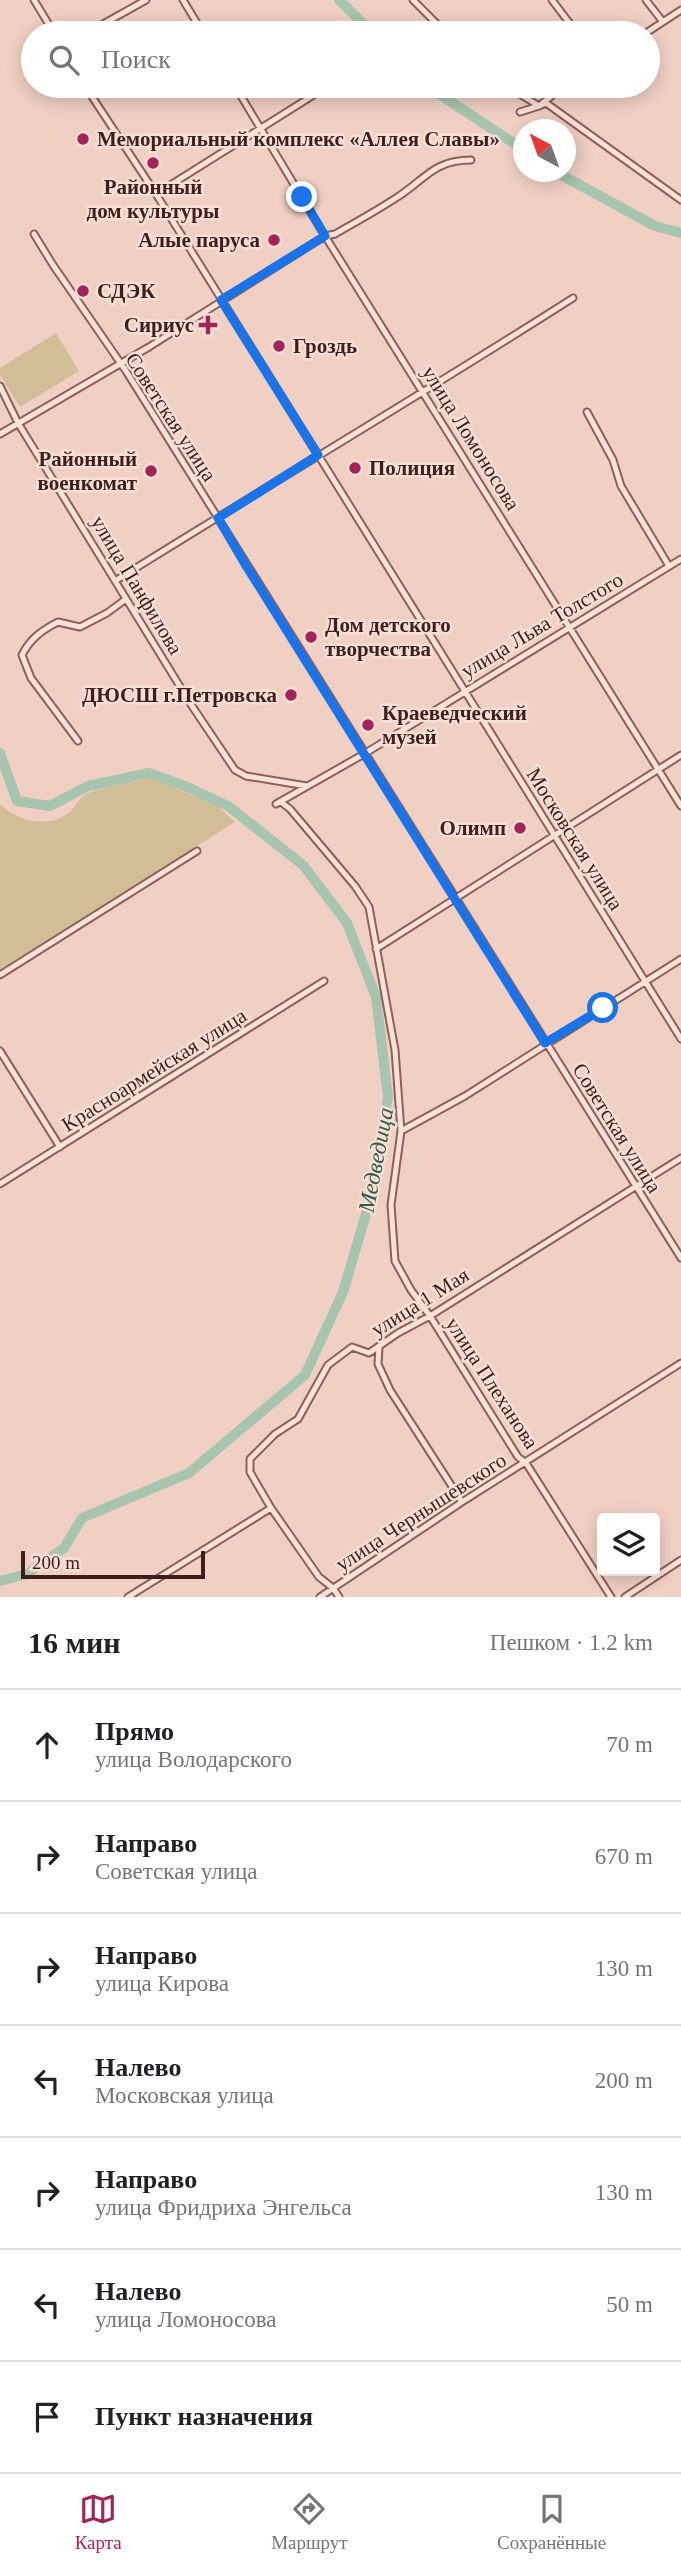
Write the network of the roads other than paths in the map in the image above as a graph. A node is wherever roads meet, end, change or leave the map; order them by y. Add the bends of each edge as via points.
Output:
1 (34, 0) edge
2 (146, 0) edge
3 (183, 0) edge
4 (413, 0) edge
5 (552, 0) edge
6 (646, 0) edge
7 (681, 10) edge
8 (47, 21) edge
9 (108, 21) edge
10 (196, 21) edge
11 (434, 21) edge
12 (568, 21) edge
13 (663, 22) junction
14 (660, 24) edge
15 (94, 98) edge
16 (242, 98) edge
17 (309, 98) edge
18 (526, 98) edge
19 (549, 98) edge
20 (539, 106) junction
21 (520, 111) dead end
22 (260, 129) junction
23 (471, 160) dead end
24 (156, 194) junction
25 (681, 200) edge
26 (34, 234) dead end
27 (325, 236) junction
28 (573, 298) dead end
29 (221, 300) junction
30 (119, 364) junction
31 (0, 386) edge
32 (424, 393) junction
33 (587, 412) dead end
34 (18, 423) junction
35 (0, 434) edge
36 (318, 455) junction
37 (218, 518) junction
38 (681, 559) edge
39 (669, 565) junction
40 (115, 581) junction
41 (126, 599) junction
42 (570, 627) junction
43 (465, 691) junction
44 (78, 741) dead end
45 (364, 754) junction
46 (681, 755) edge
47 (659, 769) junction
48 (307, 786) junction
49 (681, 806) edge
50 (555, 836) junction
51 (197, 851) dead end
52 (455, 898) junction
53 (376, 949) junction
54 (681, 958) edge
55 (0, 975) edge
56 (324, 981) dead end
57 (645, 981) junction
58 (681, 1039) edge
59 (545, 1043) junction
60 (0, 1051) edge
61 (401, 1131) junction
62 (60, 1147) junction
63 (681, 1158) edge
64 (0, 1184) edge
65 (635, 1186) junction
66 (681, 1258) edge
67 (430, 1316) junction
68 (379, 1347) junction
69 (681, 1363) edge
70 (526, 1463) junction
71 (462, 1502) junction
72 (271, 1508) junction
73 (681, 1560) edge
74 (334, 1588) junction
75 (128, 1597) edge
76 (320, 1597) edge
77 (339, 1597) edge
78 (611, 1597) edge
79 (625, 1597) edge

1 - 8 street
2 - 9 street
3 - 10 street
4 - 11 street
5 - 12 street
6 - 13 street
7 - 13 street
13 - 14 street
15 - 24 street, Московская улица
16 - 22 street, улица Ломоносова
17 - 22 street
18 - 20 street
19 - 20 street
20 - 21 street
20 - 25 street via 546,103
22 - 24 street
22 - 27 street, улица Ломоносова
23 - 27 street via 453,160 425,174 400,196
24 - 29 street, Московская улица
26 - 30 street, Советская улица
27 - 29 street
27 - 32 street, улица Ломоносова
28 - 32 street
29 - 30 street
29 - 36 street, Московская улица
30 - 34 street
30 - 37 street, Советская улица
31 - 34 street, улица Панфилова
32 - 36 street
32 - 42 street, улица Ломоносова
33 - 39 street via 613,460 621,486
34 - 35 street
34 - 40 street, улица Панфилова
36 - 37 street
36 - 43 street, Московская улица
37 - 40 street
37 - 45 street, Советская улица
38 - 39 street, улица Льва Толстого
39 - 42 street, улица Льва Толстого
40 - 41 street, улица Панфилова
41 - 44 street via 80,627 51,625 27,643 22,655 31,678
41 - 48 street, улица Панфилова via 235,770
42 - 43 street, улица Льва Толстого
42 - 47 street, улица Ломоносова
43 - 45 street, улица Льва Толстого
43 - 50 street, Московская улица
45 - 48 street, улица Льва Толстого
45 - 52 street, Советская улица
46 - 47 street
47 - 49 street, улица Ломоносова
47 - 50 street
48 - 53 street, улица Льва Толстого via 279,803 290,809 369,907
50 - 52 street
50 - 57 street, Московская улица
51 - 55 street
52 - 53 street
52 - 59 street, Советская улица
53 - 61 street via 394,1050
54 - 57 street
56 - 62 street, Красноармейская улица
57 - 58 street, Московская улица
57 - 59 street
59 - 61 street via 465,1096
59 - 65 street, Советская улица
60 - 62 street
61 - 67 street, улица Плеханова via 391,1205 395,1261
62 - 64 street, Красноармейская улица
63 - 65 street, улица 1 Мая
65 - 66 street, Советская улица
65 - 67 street, улица 1 Мая
67 - 68 street, улица 1 Мая
67 - 70 street, улица Плеханова
68 - 71 street via 378,1364 390,1390
68 - 72 street, улица 1 Мая via 369,1353 352,1347 328,1365 298,1419 250,1459 250,1472
69 - 70 street, улица Чернышевского
70 - 71 street, улица Чернышевского
70 - 78 street, улица Плеханова
71 - 74 street, улица Чернышевского
72 - 74 street via 319,1577
72 - 75 street
73 - 79 street
74 - 76 street, улица Чернышевского
74 - 77 street

